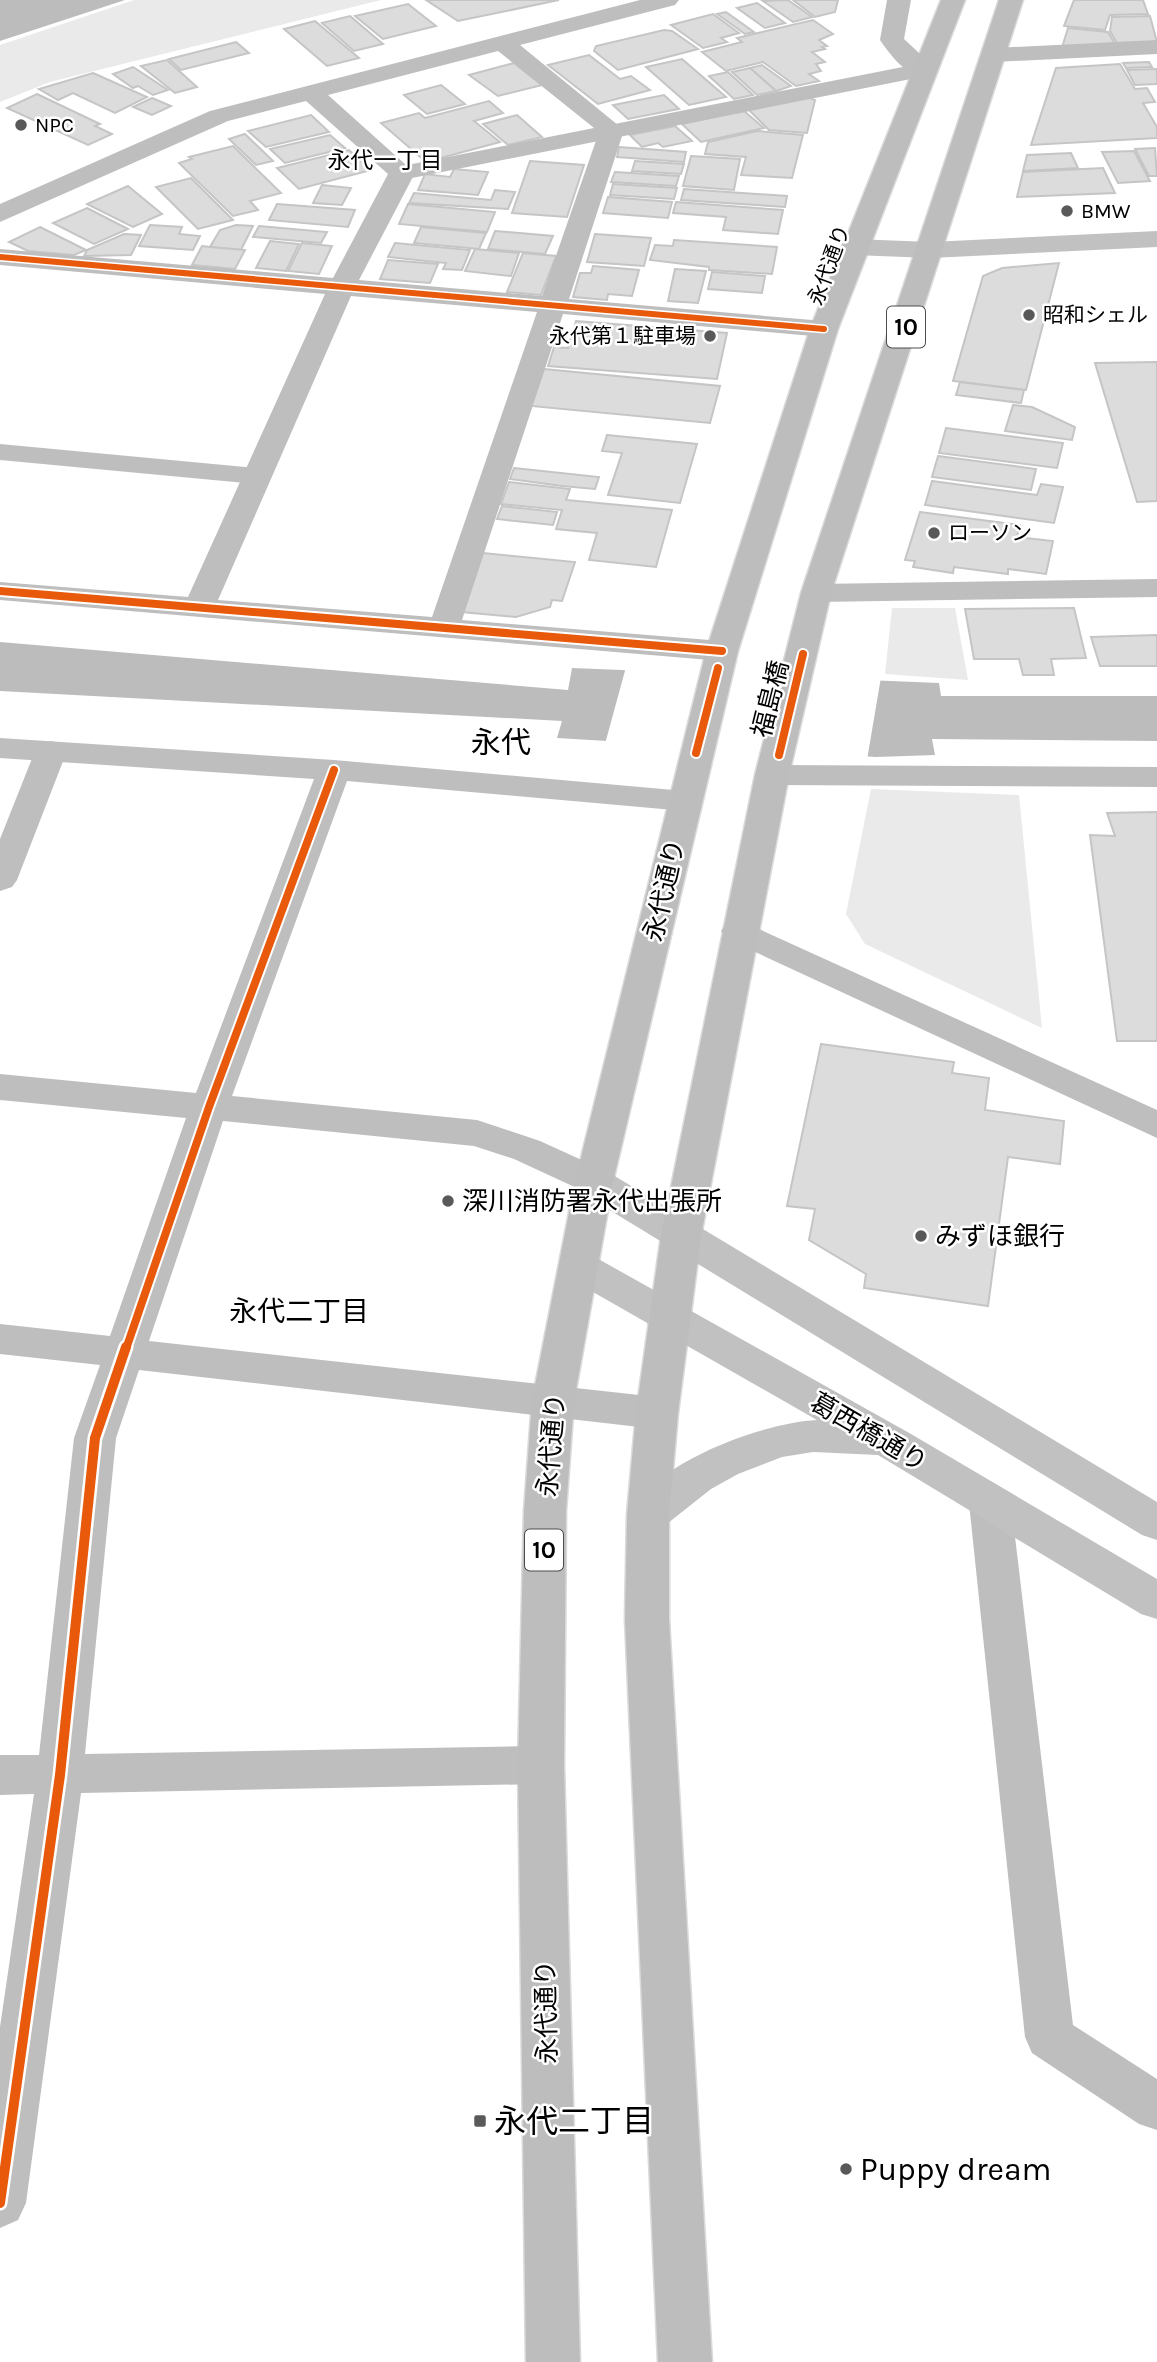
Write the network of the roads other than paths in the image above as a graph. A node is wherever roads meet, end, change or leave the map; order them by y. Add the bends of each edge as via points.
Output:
1 (667, 0) edge
2 (899, 0) edge
3 (953, 0) edge
4 (1012, 0) edge
5 (501, 42) junction
6 (1157, 47) edge
7 (994, 55) junction
8 (923, 70) junction
9 (310, 92) junction
10 (612, 130) junction
11 (402, 173) junction
12 (0, 214) edge
13 (1157, 239) edge
14 (853, 247) junction
15 (931, 250) junction
16 (0, 257) edge
17 (342, 286) junction
18 (554, 306) junction
19 (824, 329) junction
20 (0, 452) edge
21 (257, 476) junction
22 (1157, 588) edge
23 (0, 591) edge
24 (816, 593) junction
25 (200, 606) junction
26 (444, 627) junction
27 (720, 659) junction
28 (0, 748) edge
29 (51, 751) junction
30 (776, 765) junction
31 (334, 770) junction
32 (1157, 776) edge
33 (685, 801) junction
34 (0, 880) edge
35 (739, 931) junction
36 (0, 1087) edge
37 (209, 1107) junction
38 (1157, 1125) edge
39 (594, 1182) junction
40 (681, 1236) junction
41 (579, 1266) junction
42 (671, 1317) junction
43 (0, 1339) edge
44 (124, 1353) junction
45 (553, 1401) junction
46 (657, 1413) junction
47 (895, 1445) junction
48 (990, 1503) junction
49 (648, 1515) junction
50 (1157, 1522) edge
51 (1157, 1601) edge
52 (541, 1765) junction
53 (0, 1775) edge
54 (60, 1775) junction
55 (1157, 2107) edge
56 (0, 2203) edge
57 (553, 2362) edge
58 (685, 2362) edge

1 - 5 street
2 - 8 street via 892,40
3 - 8 main road, 永代通り / 10
4 - 7 main road, 10
5 - 9 street
5 - 10 street
6 - 7 street
7 - 15 main road, 10
8 - 10 lane
8 - 14 main road, 永代通り / 10
9 - 11 street
9 - 12 street via 219,116
10 - 11 lane
10 - 18 street
11 - 17 street
13 - 15 main road
14 - 15 main road
14 - 19 main road, 永代通り / 10
15 - 24 main road, 10
16 - 17 street
17 - 18 street
17 - 21 street
18 - 19 street
18 - 26 street
19 - 27 main road, 永代通り / 10
20 - 21 lane
21 - 25 street
22 - 24 street
23 - 25 street
24 - 30 main road, 福島橋 / 10
25 - 26 street
26 - 27 street
27 - 33 main road, 永代通り / 10
28 - 29 street
29 - 31 street
29 - 34 lane
30 - 32 street
30 - 35 main road, 10
31 - 33 street
31 - 37 street
33 - 39 main road, 永代通り / 10
35 - 38 street
35 - 40 main road, 10
36 - 37 street
37 - 39 street via 477,1133 527,1150
37 - 44 street
39 - 40 main road
39 - 41 main road, 永代通り / 10
40 - 42 main road, 10
40 - 50 main road
41 - 42 main road, 葛西橋通り
41 - 45 main road, 永代通り / 10
42 - 46 main road, 10
42 - 47 main road, 葛西橋通り
43 - 44 street
44 - 45 street
44 - 54 street via 95,1438
45 - 46 street
45 - 52 main road, 永代通り / 10 via 545,1511
46 - 49 main road, 10
47 - 48 main road, 葛西橋通り
47 - 49 main road via 852,1434 784,1441 689,1482
48 - 51 main road, 葛西橋通り
48 - 55 street via 1050,2037
49 - 58 main road, 10 via 647,1619
52 - 54 street
52 - 57 main road, 永代通り / 10
53 - 54 street
54 - 56 street

